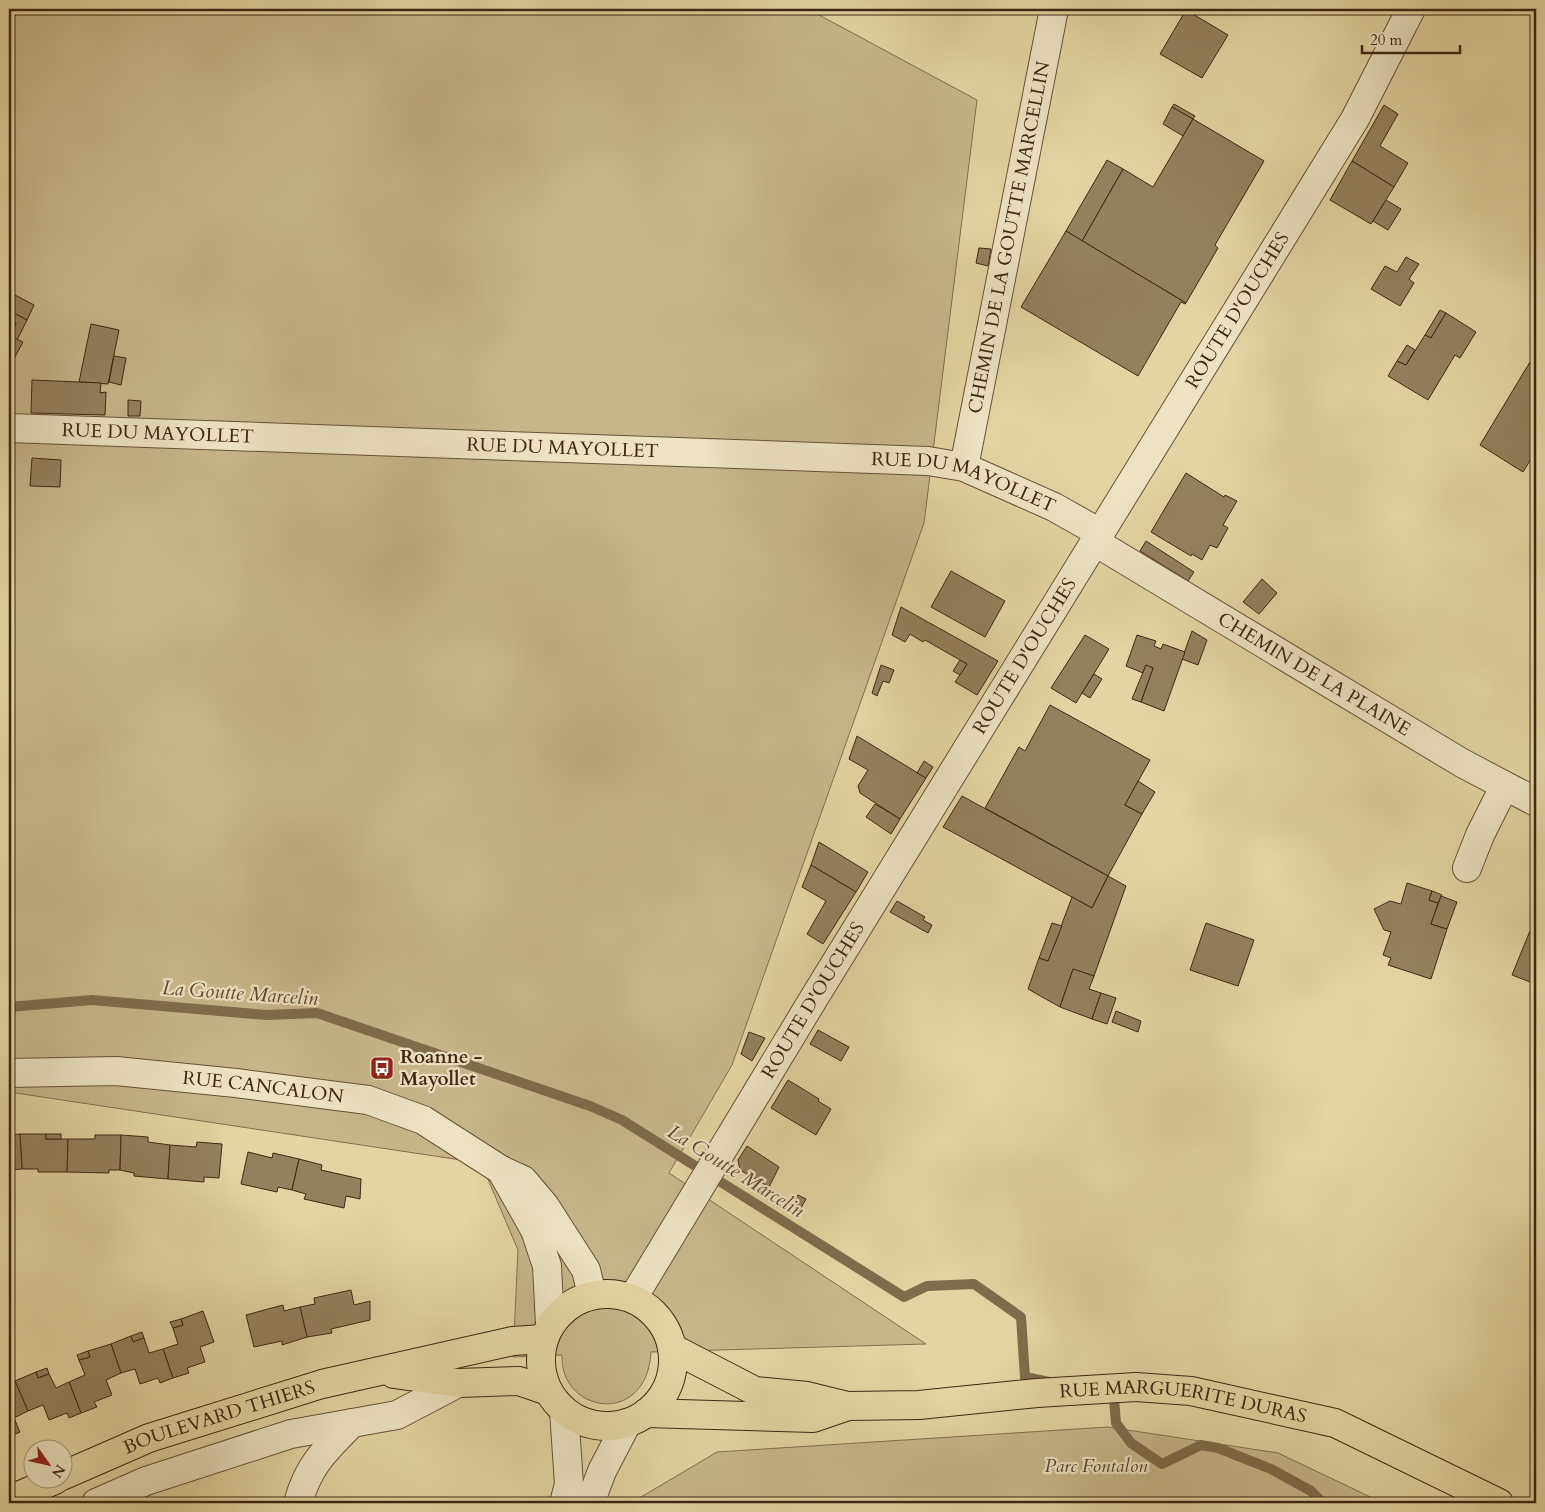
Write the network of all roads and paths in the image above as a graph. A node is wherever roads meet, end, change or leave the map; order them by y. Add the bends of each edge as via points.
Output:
1 (1054, 9) edge
2 (1411, 9) edge
3 (9, 428) edge
4 (964, 468) junction
5 (1098, 538) junction
6 (1504, 787) junction
7 (1536, 802) edge
8 (1467, 868) dead end
9 (9, 1073) edge
10 (501, 1170) junction
11 (592, 1294) junction
12 (633, 1298) junction
13 (547, 1331) junction
14 (672, 1348) junction
15 (380, 1372) junction
16 (458, 1383) junction
17 (556, 1401) junction
18 (848, 1406) junction
19 (637, 1418) junction
20 (352, 1423) junction
21 (72, 1472) edge
22 (32, 1490) edge
23 (9, 1500) edge
24 (96, 1503) edge
25 (298, 1503) edge
26 (564, 1503) edge
27 (590, 1503) edge
28 (1499, 1503) edge

1 - 4 street, CHEMIN DE LA GOUTTE MARCELLIN
2 - 5 street, ROUTE D'OUCHES via 1354,119
3 - 4 street, RUE DU MAYOLLET via 928,460
4 - 5 street, RUE DU MAYOLLET via 1054,507
5 - 6 street, CHEMIN DE LA PLAINE
5 - 12 street, ROUTE D'OUCHES via 718,1153
6 - 7 street, CHEMIN DE LA PLAINE
6 - 8 street
9 - 10 street, RUE CANCALON via 116,1071 368,1100 423,1120
10 - 11 street, RUE CANCALON via 523,1180 545,1206 586,1270
10 - 13 street, RUE CANCALON via 538,1239 546,1266
11 - 12 main road via 612,1293
11 - 13 main road via 561,1311
12 - 14 main road via 651,1310 665,1328
13 - 15 main road, BOULEVARD THIERS
13 - 17 main road via 540,1357 542,1375
14 - 18 main road, RUE MARGUERITE DURAS via 755,1391 807,1396
14 - 19 main road via 673,1367 668,1384 659,1401
15 - 16 main road, BOULEVARD THIERS
15 - 21 main road, BOULEVARD THIERS via 322,1384 149,1438
16 - 17 main road, BOULEVARD THIERS via 519,1381
16 - 20 street via 397,1415
17 - 19 main road via 583,1422 605,1426
17 - 26 street via 569,1484
18 - 19 main road, RUE MARGUERITE DURAS via 813,1418
18 - 28 main road, RUE MARGUERITE DURAS via 919,1405 1130,1387 1191,1391 1335,1423
19 - 27 street via 602,1471
20 - 24 street via 291,1434 146,1481
20 - 25 street via 312,1466
22 - 23 main road

